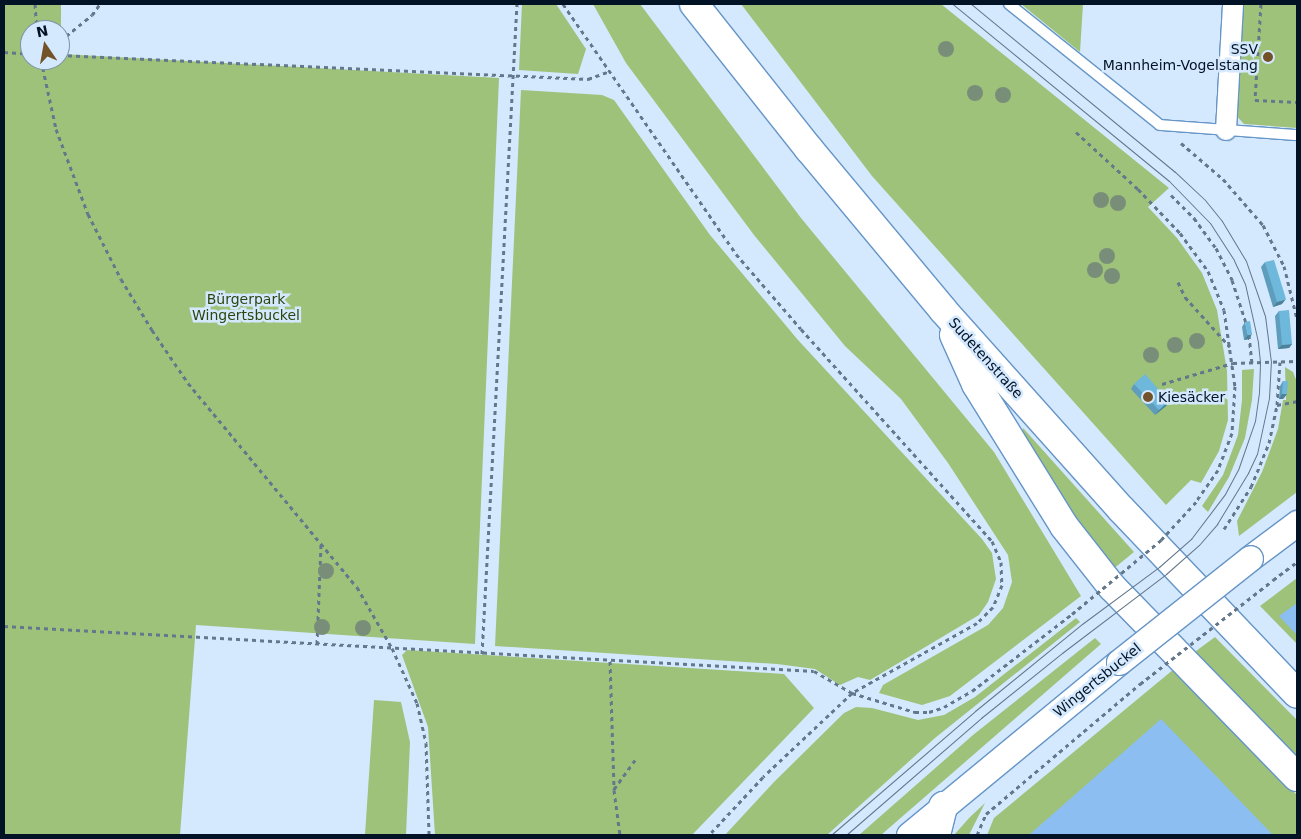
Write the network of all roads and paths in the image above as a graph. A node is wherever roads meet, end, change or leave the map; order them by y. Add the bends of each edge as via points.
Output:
1 (35, 4) edge
2 (100, 4) edge
3 (517, 4) edge
4 (563, 4) edge
5 (694, 4) edge
6 (1009, 4) edge
7 (1233, 4) edge
8 (1261, 4) edge
9 (36, 20) edge
10 (70, 33) edge
11 (4, 52) edge
12 (20, 53) edge
13 (70, 55) edge
14 (43, 70) edge
15 (610, 70) junction
16 (512, 76) junction
17 (1297, 102) edge
18 (1160, 125) junction
19 (1226, 130) junction
20 (1076, 132) dead end
21 (1297, 135) edge
22 (1171, 195) dead end
23 (1178, 282) dead end
24 (943, 310) junction
25 (1297, 319) edge
26 (1230, 348) junction
27 (1297, 361) edge
28 (1280, 362) junction
29 (1233, 363) junction
30 (1252, 363) junction
31 (1162, 384) dead end
32 (1297, 401) edge
33 (1277, 405) junction
34 (1294, 524) edge
35 (1224, 529) dead end
36 (322, 543) junction
37 (1297, 562) edge
38 (4, 626) edge
39 (318, 644) junction
40 (392, 648) junction
41 (482, 654) junction
42 (610, 661) junction
43 (852, 693) junction
44 (1297, 694) edge
45 (638, 757) dead end
46 (1297, 777) edge
47 (614, 790) junction
48 (943, 806) junction
49 (429, 835) edge
50 (620, 835) edge
51 (709, 835) edge
52 (909, 835) edge
53 (936, 835) edge
54 (977, 835) edge

1 - 9 path
2 - 10 path
3 - 16 path
4 - 15 path
5 - 24 main road, Sudetenstraße
6 - 18 lane
7 - 19 street
8 - 17 path via 1256,100
11 - 12 path
13 - 16 path
14 - 36 path via 56,129 88,214 121,280 188,383
15 - 16 path via 588,79
15 - 43 path via 736,254 992,541 1001,562 1002,585 993,607 977,624
16 - 41 path
18 - 19 lane
18 - 25 path via 1224,179 1263,225 1284,266
19 - 21 lane
20 - 26 path via 1180,233 1208,271 1224,310
22 - 30 path via 1194,218 1216,248 1232,280 1249,333
23 - 26 path via 1185,297
24 - 44 main road, Sudetenstraße via 1121,509
24 - 46 main road via 976,384 1064,526 1112,587
26 - 29 path
27 - 28 path
28 - 30 path
28 - 33 path
29 - 30 path
29 - 31 path
29 - 43 path, bridge via 1232,433 1218,470 1196,502 1161,540 972,691 944,707 915,712
32 - 33 path
33 - 35 path via 1269,444 1251,487
34 - 48 street, Wingertsbuckel, bridge
36 - 39 path
36 - 40 path via 357,587
37 - 54 path, bridge via 1140,684 986,814
38 - 39 path
39 - 40 path
40 - 41 path
40 - 49 path via 417,703 426,743
41 - 42 path
42 - 43 path via 814,671
42 - 47 path
43 - 51 path via 763,777
45 - 47 path
47 - 50 path
48 - 52 street, Wingertsbuckel
48 - 53 main road

